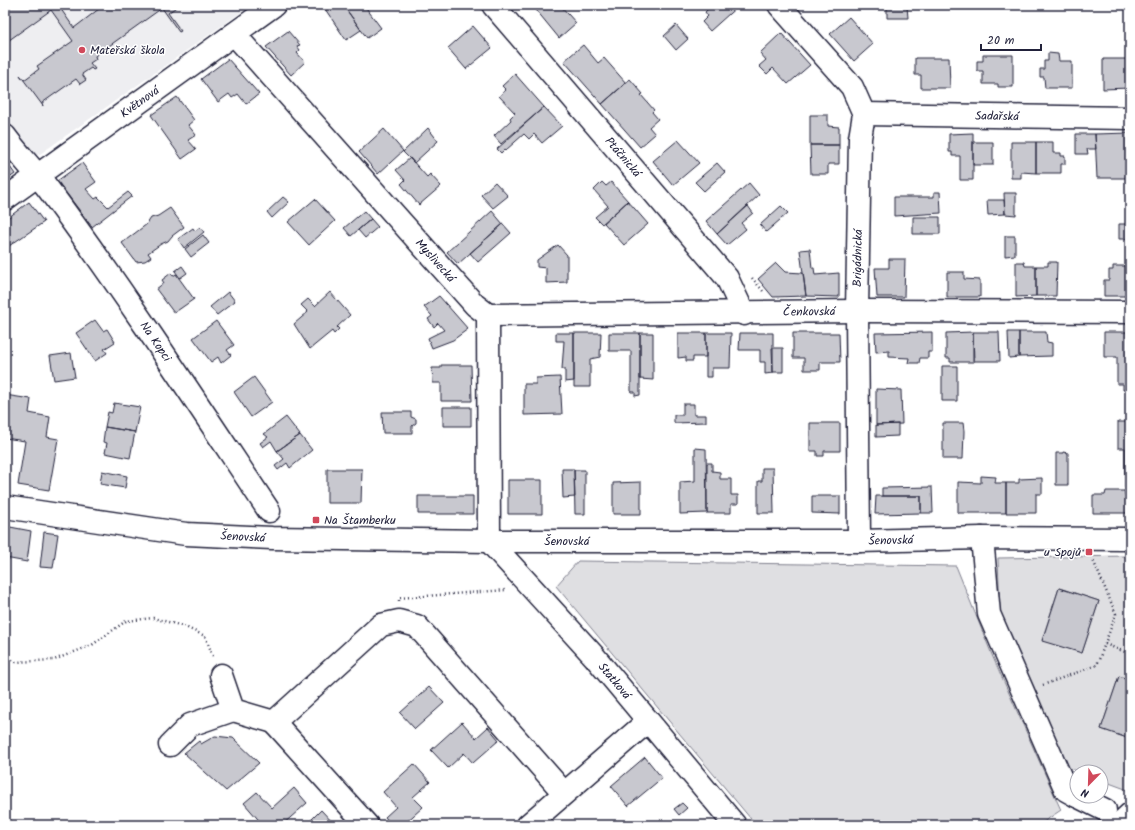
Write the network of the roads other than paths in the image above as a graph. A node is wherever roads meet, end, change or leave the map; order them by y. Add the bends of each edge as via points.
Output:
1 (274, 5) edge
2 (493, 5) edge
3 (779, 5) edge
4 (234, 34) junction
5 (864, 114) junction
6 (1130, 118) edge
7 (5, 136) edge
8 (38, 176) junction
9 (5, 199) edge
10 (857, 311) junction
11 (1130, 312) edge
12 (744, 314) junction
13 (488, 315) junction
14 (5, 507) edge
15 (269, 511) dead end
16 (982, 538) junction
17 (1130, 539) edge
18 (489, 541) junction
19 (859, 541) junction
20 (221, 675) road end
21 (233, 710) junction
22 (648, 721) junction
23 (274, 722) junction
24 (170, 745) dead end
25 (1069, 792) edge
26 (564, 793) junction
27 (1089, 804) edge
28 (1130, 814) edge
29 (1111, 818) edge
30 (367, 825) edge
31 (528, 825) edge
32 (735, 825) edge

1 - 4 street, Květnová
2 - 12 street, Ptáčnická via 727,278
3 - 5 street via 852,87
4 - 8 street, Květnová
4 - 13 street, Myslivecká via 475,305
5 - 6 street, Sadařská
5 - 10 street, Brigádnická via 860,138
7 - 8 street, Na Kopci
8 - 9 street, Květnová
8 - 15 street, Na Kopci via 148,329
10 - 11 street, Čenkovská
10 - 12 street, Čenkovská
10 - 19 street, Brigádnická
12 - 13 street, Čenkovská
13 - 18 street
14 - 18 street, Šenovská via 186,534
16 - 17 street, Šenovská
16 - 19 street, Šenovská
16 - 25 street via 989,614 1066,790
18 - 19 street, Šenovská
18 - 22 street, Statková via 594,656
20 - 21 street
21 - 23 street
21 - 24 street via 190,725
22 - 26 street
22 - 32 street, Statková
23 - 26 street via 381,625 399,621 416,626
23 - 30 street
26 - 31 street
27 - 29 street
28 - 29 street

